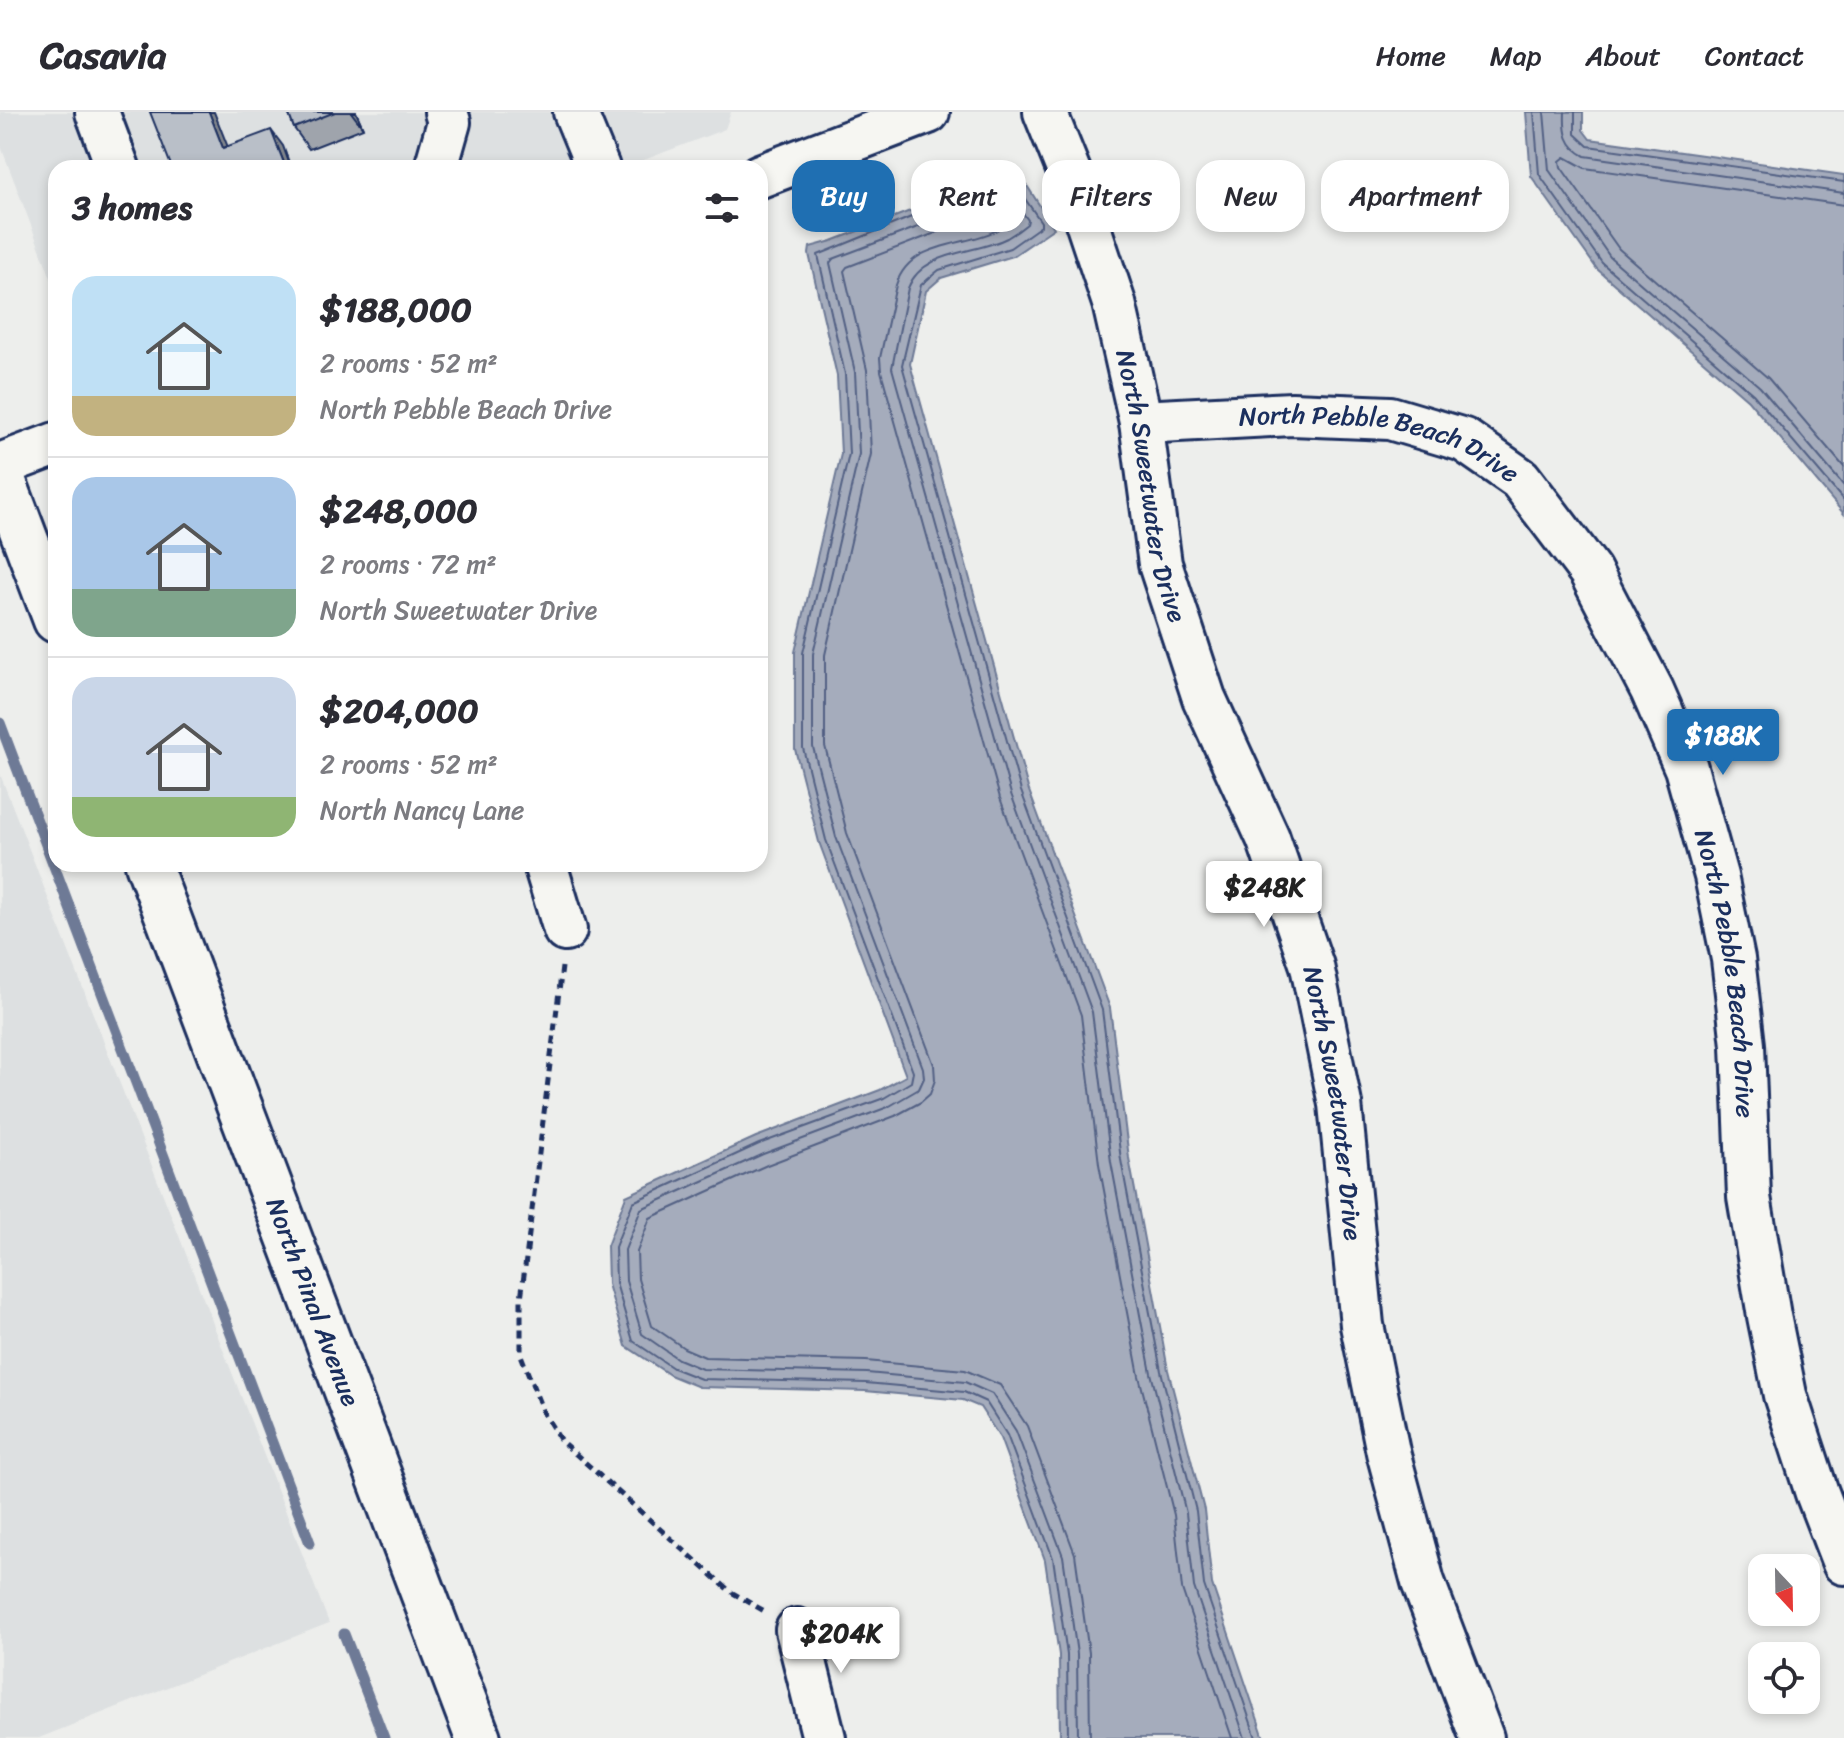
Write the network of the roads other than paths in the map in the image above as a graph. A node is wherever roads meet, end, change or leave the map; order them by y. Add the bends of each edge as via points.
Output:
1 (97, 112) edge
2 (446, 112) edge
3 (575, 112) edge
4 (928, 112) edge
5 (1045, 112) edge
6 (115, 160) edge
7 (438, 160) edge
8 (595, 160) edge
9 (768, 173) edge
10 (1141, 422) junction
11 (48, 447) edge
12 (0, 465) edge
13 (0, 472) edge
14 (48, 599) edge
15 (151, 872) edge
16 (547, 872) edge
17 (565, 930) road end
18 (1844, 1563) edge
19 (797, 1630) road end
20 (478, 1738) edge
21 (824, 1738) edge
22 (1482, 1738) edge

1 - 6 street
2 - 7 street via 449,122
3 - 8 street
4 - 9 street
5 - 10 street, North Sweetwater Drive via 1114,303
10 - 18 street, North Pebble Beach Drive via 1292,414 1376,417 1464,440 1520,479 1590,571 1686,768 1716,876 1735,973 1749,1197 1769,1316 1785,1395
10 - 22 street, North Sweetwater Drive via 1160,564 1204,698 1268,838 1312,966 1340,1104 1362,1325 1388,1452 1423,1582
11 - 12 street
13 - 14 main road
15 - 20 main road, North Pinal Avenue
16 - 17 street
19 - 21 street

